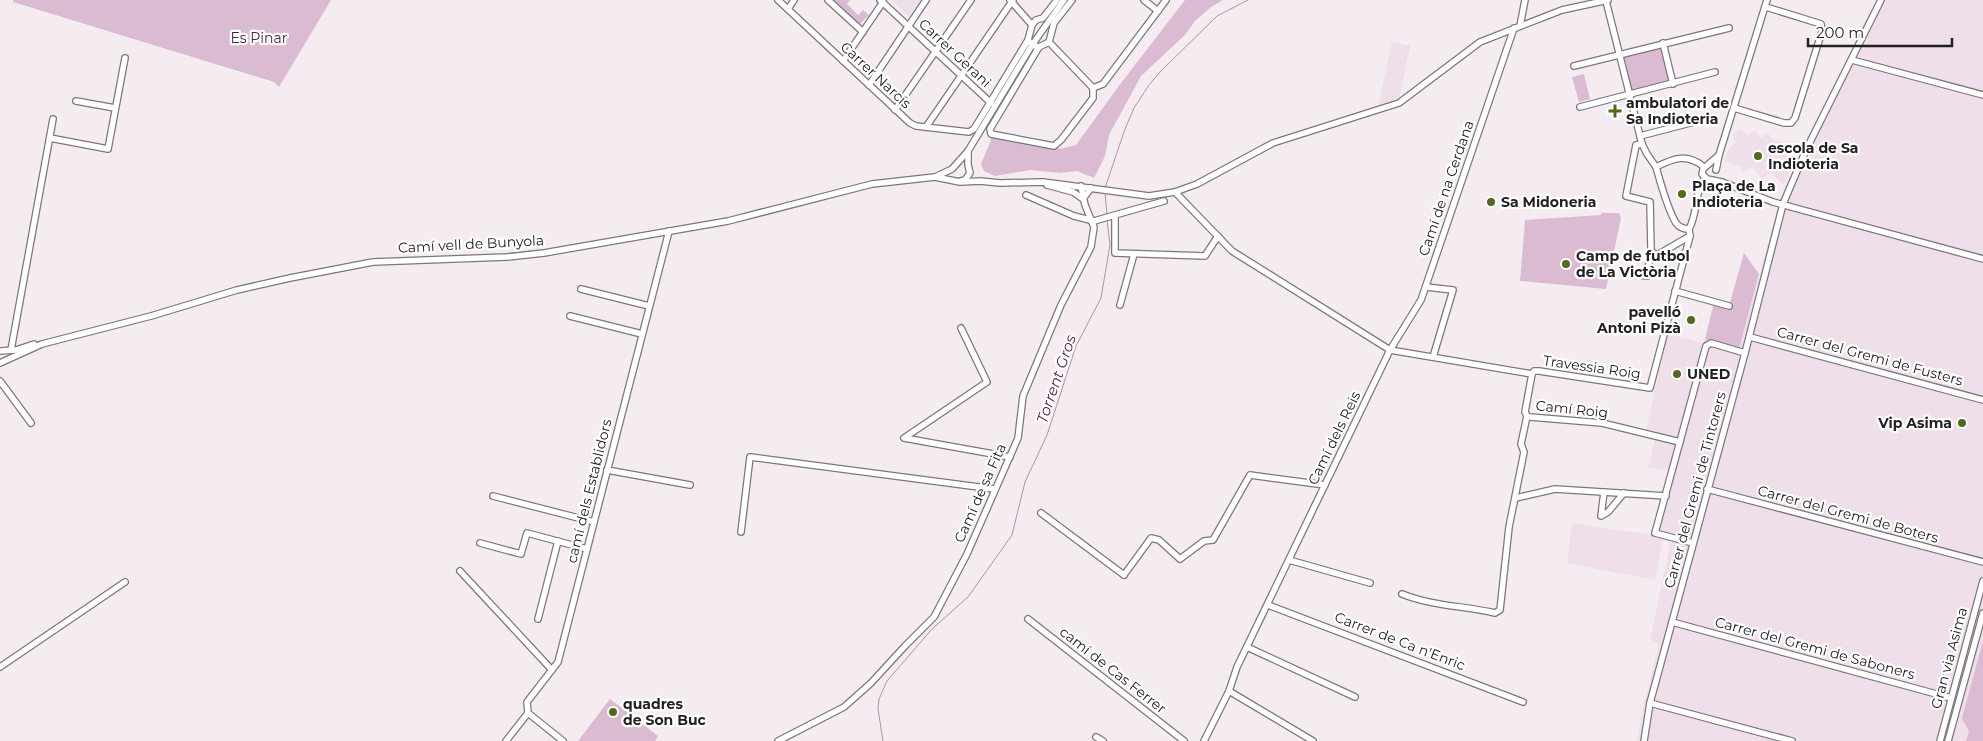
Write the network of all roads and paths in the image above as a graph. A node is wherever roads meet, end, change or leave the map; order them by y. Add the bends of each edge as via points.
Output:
1 (778, 0) edge
2 (794, 0) edge
3 (828, 0) edge
4 (926, 0) edge
5 (971, 0) edge
6 (1057, 0) edge
7 (1064, 0) edge
8 (1072, 0) edge
9 (1144, 0) edge
10 (1166, 0) edge
11 (1525, 0) edge
12 (1607, 0) edge
13 (1882, 0) edge
14 (882, 1) edge
15 (1012, 1) edge
16 (1598, 1) edge
17 (1768, 2) edge
18 (788, 9) junction
19 (1158, 11) junction
20 (1045, 20) junction
21 (1032, 25) junction
22 (908, 26) junction
23 (1517, 27) junction
24 (1728, 28) dead end
25 (1052, 30) junction
26 (863, 32) junction
27 (1048, 42) junction
28 (1663, 43) junction
29 (1033, 44) junction
30 (936, 52) junction
31 (1620, 54) junction
32 (125, 58) dead end
33 (1852, 60) junction
34 (843, 61) junction
35 (1574, 66) dead end
36 (1715, 72) dead end
37 (962, 76) junction
38 (1673, 84) junction
39 (869, 85) junction
40 (1093, 88) junction
41 (1983, 94) edge
42 (1630, 95) junction
43 (76, 100) dead end
44 (991, 103) junction
45 (1580, 107) dead end
46 (116, 108) junction
47 (1734, 108) junction
48 (895, 110) junction
49 (53, 119) dead end
50 (1694, 122) dead end
51 (926, 127) junction
52 (1640, 136) junction
53 (50, 138) junction
54 (1642, 144) junction
55 (968, 152) junction
56 (1719, 154) junction
57 (958, 163) junction
58 (968, 165) junction
59 (1705, 166) junction
60 (1656, 167) junction
61 (952, 169) junction
62 (1716, 171) junction
63 (970, 173) junction
64 (935, 177) junction
65 (1708, 179) junction
66 (959, 181) junction
67 (980, 181) junction
68 (1043, 182) junction
69 (1722, 182) junction
70 (1081, 186) junction
71 (1091, 188) junction
72 (1175, 192) junction
73 (1026, 195) dead end
74 (1083, 199) junction
75 (1164, 201) dead end
76 (1783, 204) junction
77 (1115, 216) junction
78 (1091, 220) junction
79 (1689, 229) junction
80 (669, 231) junction
81 (1218, 236) junction
82 (1690, 236) junction
83 (1134, 254) junction
84 (1653, 254) junction
85 (1983, 258) edge
86 (1631, 274) dead end
87 (1426, 287) junction
88 (582, 289) dead end
89 (1675, 292) junction
90 (1120, 305) dead end
91 (649, 306) junction
92 (1729, 306) dead end
93 (570, 316) dead end
94 (961, 328) dead end
95 (642, 334) junction
96 (1750, 336) junction
97 (42, 344) junction
98 (12, 350) junction
99 (1390, 350) junction
100 (0, 351) edge
101 (1746, 353) junction
102 (1433, 357) junction
103 (0, 363) edge
104 (1532, 374) junction
105 (0, 381) edge
106 (1983, 400) edge
107 (1526, 416) junction
108 (31, 423) dead end
109 (1680, 442) junction
110 (1010, 457) junction
111 (607, 470) junction
112 (690, 485) dead end
113 (1325, 485) junction
114 (994, 489) junction
115 (1707, 489) junction
116 (1604, 492) junction
117 (1624, 493) junction
118 (493, 496) dead end
119 (1666, 496) junction
120 (1516, 498) junction
121 (1041, 513) dead end
122 (594, 522) junction
123 (741, 532) dead end
124 (558, 541) junction
125 (480, 542) dead end
126 (1693, 543) junction
127 (587, 548) junction
128 (1289, 560) junction
129 (1983, 562) edge
130 (460, 571) dead end
131 (1983, 580) edge
132 (126, 582) dead end
133 (1370, 583) dead end
134 (1402, 594) dead end
135 (1268, 605) junction
136 (1983, 612) edge
137 (538, 619) dead end
138 (1028, 619) dead end
139 (1672, 622) junction
140 (1247, 647) junction
141 (0, 667) edge
142 (552, 670) junction
143 (1229, 691) junction
144 (1355, 697) dead end
145 (1952, 698) junction
146 (1524, 702) dead end
147 (1650, 703) junction
148 (528, 713) junction
149 (1096, 737) dead end
150 (506, 741) edge
151 (563, 741) edge
152 (778, 741) edge
153 (1103, 741) edge
154 (1184, 741) edge
155 (1204, 741) edge
156 (1313, 741) edge
157 (1644, 741) edge
158 (1792, 741) edge
159 (1940, 741) edge
160 (1948, 741) edge

1 - 18 street, Carrer Narcís
2 - 18 street
3 - 26 street
4 - 22 street
5 - 30 street
6 - 20 street
7 - 20 street
8 - 25 street
9 - 19 street
10 - 19 street
11 - 23 street, Camí de na Cerdana
12 - 16 street, Camí vell de Bunyola
12 - 31 street
13 - 33 street, Carrer del Gremi de Tintorers
14 - 22 street, Carrer Gerani
14 - 26 street
15 - 21 street
15 - 37 street
16 - 23 street, Camí vell de Bunyola
17 - 47 street
17 - 47 street via 1821,24 1822,31 1795,118 1791,123 1784,123
18 - 34 street, Carrer Narcís
19 - 40 street via 1103,84
20 - 21 street via 1036,20
20 - 25 street
20 - 29 street
21 - 29 street
22 - 30 street, Carrer Gerani
22 - 39 street
23 - 72 street, Camí vell de Bunyola via 1480,42 1399,103 1274,143 1197,184
23 - 87 street, Camí de na Cerdana
24 - 28 street
25 - 27 street
26 - 34 street
27 - 29 street
27 - 40 street
28 - 31 street
28 - 38 street
29 - 40 street via 990,129 991,134 1054,146 1093,98
29 - 44 street
29 - 55 street
30 - 37 street, Carrer Gerani
30 - 48 street
31 - 35 street
31 - 42 street
32 - 46 street
33 - 41 street
33 - 76 street, Carrer del Gremi de Tintorers via 1806,150
34 - 39 street, Carrer Narcís
36 - 38 street
37 - 44 street, Carrer Gerani
37 - 51 street
38 - 42 street
39 - 48 street, Carrer Narcís
42 - 45 street
42 - 52 street
43 - 46 street
44 - 51 street, Carrer Narcís via 969,132
46 - 53 street via 108,149
47 - 56 street
48 - 51 street, Carrer Narcís via 910,124
49 - 53 street
50 - 52 street
52 - 54 street
53 - 98 street
54 - 60 street
54 - 84 street via 1636,145 1626,196 1650,202
55 - 57 street
55 - 58 street
56 - 59 street
56 - 62 street
57 - 58 street
57 - 61 street
58 - 63 street
59 - 60 street via 1684,158 1672,159
59 - 62 street via 1712,166
59 - 65 street via 1702,171
60 - 79 street via 1677,224
61 - 64 street, Camí vell de Bunyola
61 - 66 street via 953,177
62 - 65 street via 1715,177
62 - 69 street
63 - 66 street via 965,180
63 - 67 street
64 - 66 street, Camí vell de Bunyola
64 - 80 street, Camí vell de Bunyola via 872,184 728,222
65 - 69 street
65 - 79 street via 1699,191 1694,221
66 - 67 street, Camí vell de Bunyola
67 - 68 street, Camí vell de Bunyola
68 - 70 street, Camí vell de Bunyola
68 - 74 street via 1073,192
69 - 76 street
70 - 71 street, Camí vell de Bunyola
70 - 74 street, Camí de sa Fita
71 - 72 street, Camí vell de Bunyola via 1149,196
71 - 74 street
72 - 81 street
73 - 78 street
74 - 78 street, Camí de sa Fita
75 - 77 street
76 - 85 street
76 - 96 street, Carrer del Gremi de Tintorers
77 - 78 street
77 - 83 street via 1115,253
78 - 110 street, Camí de sa Fita via 1094,227 1090,247 1026,387 1018,438
79 - 82 street
80 - 91 street, camí dels Establidors
80 - 97 street, Camí vell de Bunyola via 507,257 373,262 236,290
81 - 83 street via 1205,256
81 - 99 street via 1232,252
82 - 84 street via 1659,254
82 - 89 street
83 - 90 street
84 - 86 street via 1647,276
87 - 99 street, Camí de na Cerdana
87 - 102 street via 1453,290
88 - 91 street
89 - 92 street
89 - 104 street, Travessia Roig via 1650,388 1539,371
91 - 95 street, camí dels Establidors
93 - 95 street
94 - 110 street via 987,382 904,438
95 - 111 street, camí dels Establidors
96 - 101 street, Carrer del Gremi de Tintorers
96 - 106 street, Carrer del Gremi de Fusters
97 - 98 street
97 - 103 street
98 - 100 street
99 - 102 street
99 - 113 street, Camí dels Reis
101 - 109 street via 1711,343 1706,346
101 - 115 street, Carrer del Gremi de Tintorers
102 - 104 street
104 - 107 street, Camí Roig
105 - 108 street
107 - 109 street, Camí Roig via 1602,423
107 - 120 street
109 - 119 street
110 - 114 street, Camí de sa Fita
111 - 112 street
111 - 122 street, camí dels Establidors
113 - 121 street via 1250,475 1213,540 1204,541 1180,559 1159,540 1151,538 1124,575
113 - 128 street, Camí dels Reis
114 - 123 street via 750,457
114 - 152 street, Camí de sa Fita via 967,554 934,617 844,707
115 - 126 street, Carrer del Gremi de Tintorers
115 - 129 street, Carrer del Gremi de Boters
116 - 117 street
116 - 117 street via 1601,516
116 - 120 street via 1555,489
117 - 119 street
118 - 122 street
119 - 126 street via 1656,533
120 - 134 street via 1509,527 1500,610 1496,613 1418,600
122 - 127 street, camí dels Establidors
124 - 125 street via 526,533 521,554
124 - 127 street
124 - 137 street
126 - 139 street, Carrer del Gremi de Tintorers
127 - 142 street, camí dels Establidors via 558,662
128 - 133 street
128 - 135 street, Camí dels Reis
130 - 142 street
131 - 145 street, Gran via Asima
132 - 141 street
135 - 140 street, Camí dels Reis
135 - 146 street, Carrer de Ca n'Enric
136 - 160 street, Gran via Asima
138 - 154 street, camí de Cas Ferrer
139 - 145 street, Carrer del Gremi de Saboners
139 - 147 street, Carrer del Gremi de Tintorers
140 - 143 street, Camí dels Reis
140 - 144 street
142 - 148 street, camí dels Establidors via 527,702
143 - 155 street, Camí dels Reis
143 - 156 street
145 - 159 street, Gran via Asima
147 - 157 street, Carrer del Gremi de Tintorers
147 - 158 street
148 - 150 street, camí dels Establidors
148 - 151 street
149 - 153 street

